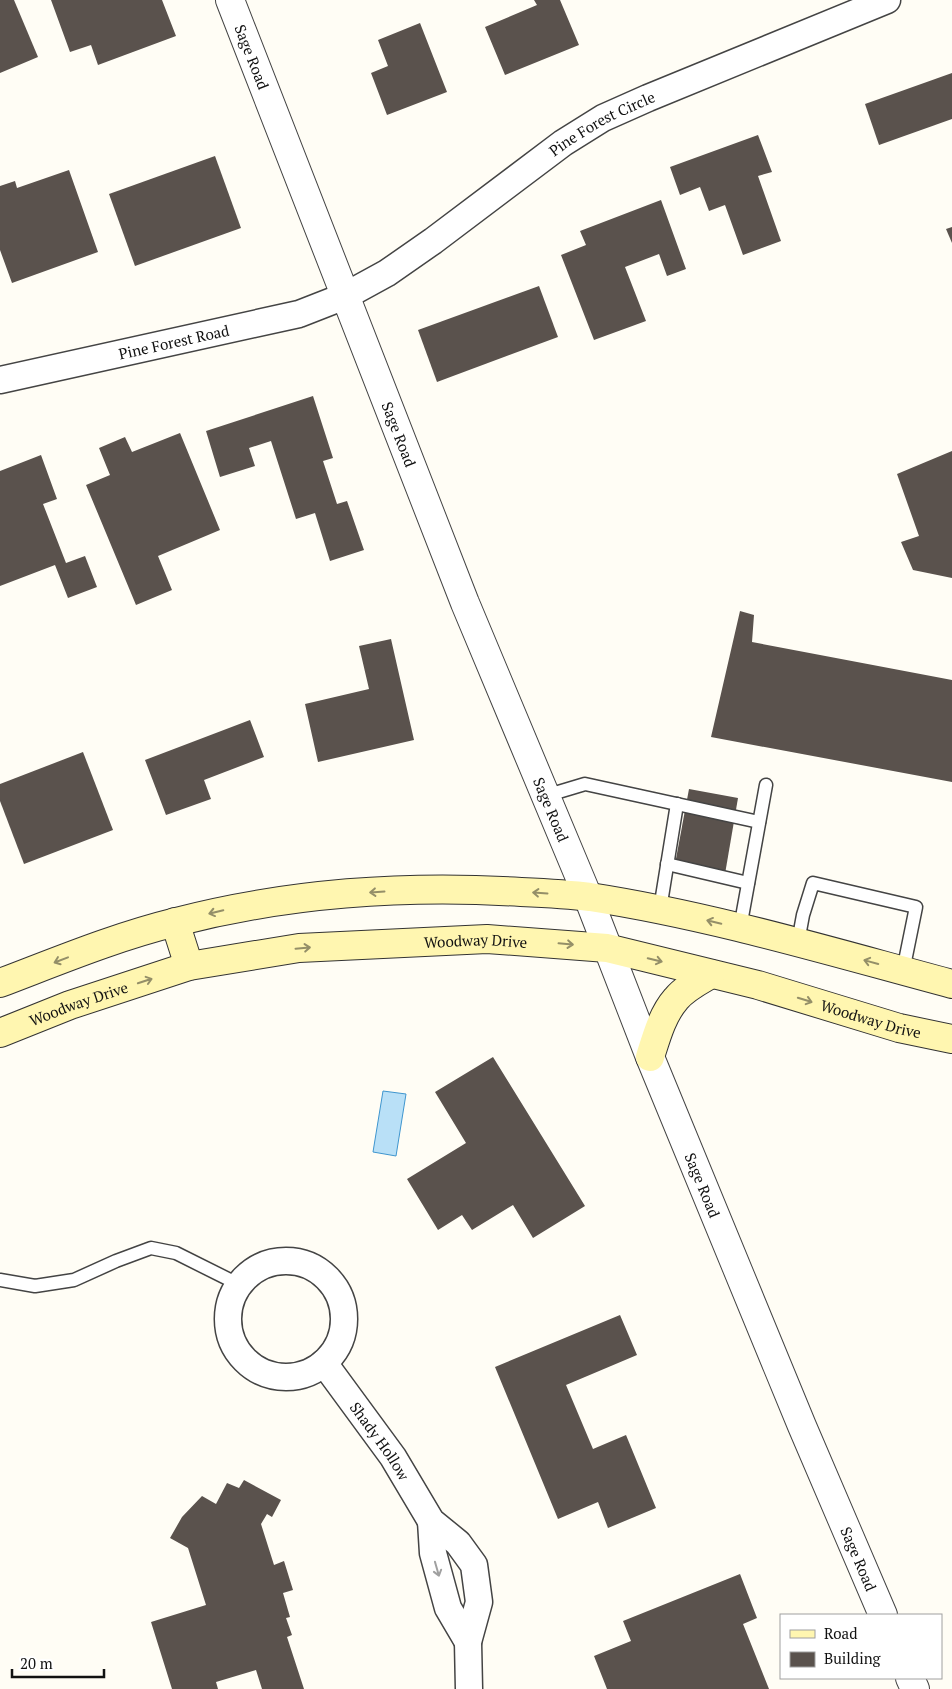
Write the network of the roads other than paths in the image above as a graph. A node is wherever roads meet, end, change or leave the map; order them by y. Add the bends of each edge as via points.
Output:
1 (230, 0) edge
2 (887, 0) edge
3 (345, 296) junction
4 (0, 380) edge
5 (766, 785) dead end
6 (546, 796) junction
7 (677, 804) junction
8 (759, 822) junction
9 (667, 864) junction
10 (748, 883) junction
11 (588, 897) junction
12 (660, 909) junction
13 (175, 922) junction
14 (740, 928) junction
15 (798, 942) junction
16 (607, 948) junction
17 (189, 966) junction
18 (903, 971) junction
19 (711, 974) junction
20 (0, 983) edge
21 (952, 984) edge
22 (0, 1033) edge
23 (952, 1039) edge
24 (650, 1057) junction
25 (0, 1280) edge
26 (240, 1284) junction
27 (324, 1364) junction
28 (431, 1521) junction
29 (883, 1614) edge
30 (468, 1642) junction
31 (470, 1689) edge

1 - 3 street, Sage Road
2 - 3 street, Pine Forest Circle via 603,118 563,143 433,241
3 - 4 street, Pine Forest Road via 299,314
3 - 6 street, Sage Road via 462,595
5 - 8 lane
6 - 7 lane via 585,784
6 - 11 street, Sage Road
7 - 8 lane
7 - 9 lane
8 - 10 lane
9 - 10 lane
9 - 12 lane
10 - 14 lane
11 - 12 main road
11 -> 13 main road via 477,889 404,890 242,907
11 - 16 street, Sage Road
14 -> 12 main road
13 - 17 main road
13 -> 20 main road via 108,942
14 - 15 main road
18 -> 15 main road
15 - 18 lane via 813,883 916,907
17 -> 16 main road, Woodway Drive via 300,948 403,942 487,939
16 -> 19 main road, Woodway Drive
16 - 24 street, Sage Road
22 -> 17 main road, Woodway Drive via 70,1005
18 - 21 main road
19 -> 23 main road, Woodway Drive via 898,1028
19 - 24 main road via 685,990 676,1000 660,1029
24 - 29 street, Sage Road
25 - 26 lane via 35,1286 74,1280 151,1248 176,1254
26 - 27 street via 231,1302 228,1321 231,1339 240,1355 254,1368 271,1375 290,1377 308,1373
26 - 27 street via 254,1271 272,1263 292,1261 310,1266 326,1277 338,1293 344,1311 343,1331 336,1349
27 - 28 street, Shady Hollow via 393,1457
28 -> 30 street, Shady Hollow via 433,1553 448,1608
28 - 30 street, Shady Hollow via 458,1543 474,1565 479,1602
30 - 31 street, Shady Hollow

